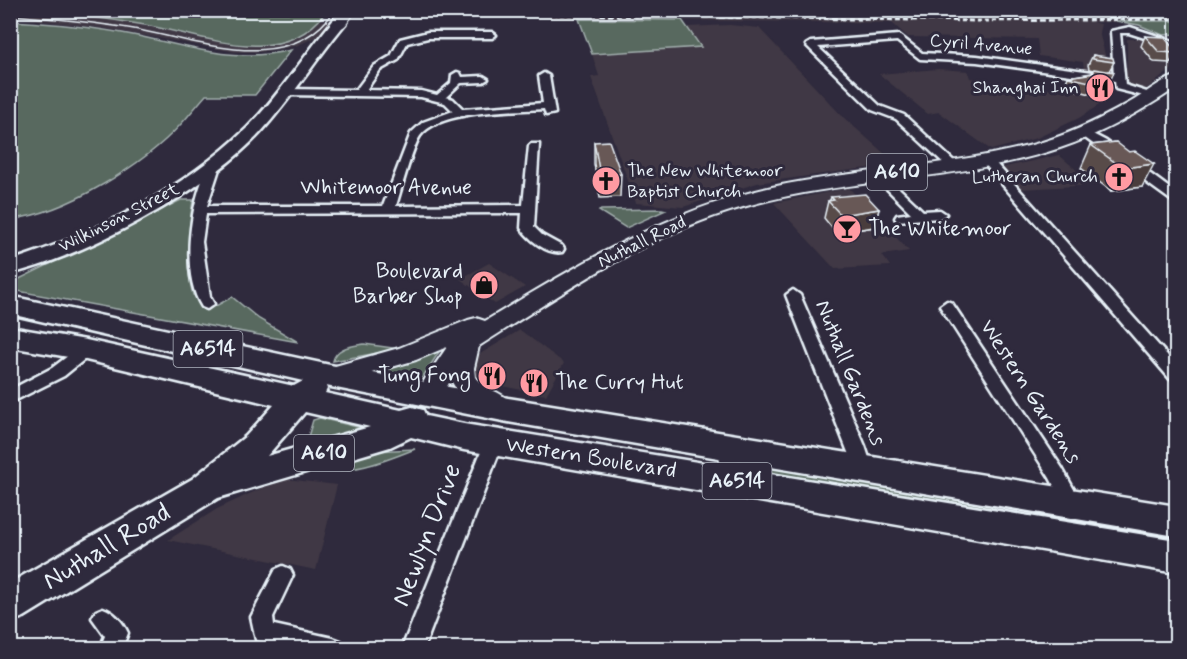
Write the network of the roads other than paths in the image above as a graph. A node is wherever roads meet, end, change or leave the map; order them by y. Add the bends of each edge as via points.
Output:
1 (344, 16) edge
2 (492, 35) dead end
3 (1176, 45) edge
4 (920, 56) junction
5 (933, 67) dead end
6 (556, 75) dead end
7 (1118, 78) junction
8 (483, 79) dead end
9 (1176, 81) edge
10 (285, 92) junction
11 (360, 92) junction
12 (1152, 97) junction
13 (439, 98) junction
14 (460, 112) junction
15 (1085, 133) junction
16 (535, 146) dead end
17 (987, 160) junction
18 (215, 163) junction
19 (519, 164) dead end
20 (532, 164) junction
21 (952, 165) junction
22 (878, 174) junction
23 (1176, 198) edge
24 (527, 209) junction
25 (200, 210) junction
26 (388, 210) junction
27 (940, 214) dead end
28 (920, 215) junction
29 (901, 218) dead end
30 (557, 249) dead end
31 (31, 262) junction
32 (10, 268) edge
33 (583, 272) junction
34 (10, 274) edge
35 (793, 295) dead end
36 (207, 304) dead end
37 (10, 305) edge
38 (947, 306) dead end
39 (10, 321) edge
40 (10, 337) edge
41 (469, 341) junction
42 (86, 350) junction
43 (1176, 375) edge
44 (330, 376) junction
45 (242, 387) junction
46 (428, 394) junction
47 (10, 397) edge
48 (298, 399) junction
49 (508, 410) junction
50 (409, 423) junction
51 (494, 442) junction
52 (725, 446) junction
53 (864, 470) junction
54 (215, 480) junction
55 (738, 482) junction
56 (1017, 495) junction
57 (1072, 504) junction
58 (1176, 521) edge
59 (1024, 532) junction
60 (1176, 557) edge
61 (283, 575) dead end
62 (10, 604) edge
63 (103, 618) dead end
64 (111, 648) edge
65 (333, 648) edge
66 (413, 648) edge

1 - 10 street, Wilkinson Street
2 - 11 street via 428,34 403,41 395,58 377,68
3 - 7 street via 1130,30 1115,31
4 - 5 street
4 - 7 street, Cyril Avenue via 977,59
4 - 21 street, Cyril Avenue via 899,38 811,45 876,108 900,117
6 - 14 street via 539,76 549,110
7 - 12 street via 1120,87
8 - 13 street via 458,78
9 - 12 main road, Nuthall Road / A610
10 - 11 street
10 - 18 street, Wilkinson Street via 253,131
11 - 13 street via 403,92
12 - 15 main road, Nuthall Road / A610
13 - 14 street via 449,101
14 - 26 street via 427,124 415,135
15 - 17 main road, Nuthall Road / A610 via 1036,150
15 - 23 street
16 - 20 street
17 - 21 main road, Nuthall Road / A610
17 - 43 street
18 - 25 street
18 - 31 street, Wilkinson Street via 176,192
19 - 20 street
20 - 24 street
21 - 22 main road, Nuthall Road / A610
22 - 28 street
22 - 33 main road, Nuthall Road / A610 via 803,186 734,203 639,239
24 - 26 street, Whitemoor Avenue
24 - 30 street via 527,228
25 - 26 street, Whitemoor Avenue
25 - 36 street via 195,242
27 - 28 street
28 - 29 street
31 - 32 street, Wilkinson Street
31 - 34 street, Wilkinson Street
33 - 41 main road, Nuthall Road / A610
33 - 44 main road, Nuthall Road / A610 via 464,332 401,356
35 - 53 street, Nuthall Gardens
37 - 44 highway, Western Boulevard / A6514
38 - 57 street, Western Gardens via 1056,473
39 - 42 highway via 36,327
40 - 42 highway, Western Boulevard / A6514
41 - 46 main road, Nuthall Road / A610
41 - 49 main road via 461,362 468,390
42 - 45 highway, Western Boulevard / A6514
42 - 47 street via 58,372
44 - 46 highway, Western Boulevard / A6514
44 - 48 highway, Nuthall Road / A610
45 - 48 highway, Western Boulevard / A6514
45 - 54 highway, Nuthall Road / A610 via 256,405 260,421 248,446
46 - 49 highway, Western Boulevard / A6514
46 - 50 highway, Nuthall Road / A610
48 - 50 highway, Western Boulevard / A6514
48 - 54 highway, Nuthall Road / A610 via 258,445
49 - 52 highway, Western Boulevard / A6514
50 - 51 highway, Western Boulevard / A6514
50 - 54 highway, Nuthall Road / A610 via 390,434
51 - 55 highway, Western Boulevard / A6514
51 - 66 street, Newlyn Drive
52 - 53 highway, Western Boulevard / A6514
52 - 55 street via 725,455 736,470
53 - 56 highway, Western Boulevard / A6514
54 - 62 highway, Nuthall Road / A610
55 - 59 highway, Western Boulevard / A6514
56 - 57 highway, Western Boulevard / A6514
56 - 59 highway
57 - 58 highway, Western Boulevard / A6514
59 - 60 highway, Western Boulevard / A6514
61 - 65 street via 261,617 264,633
63 - 64 street via 117,633

